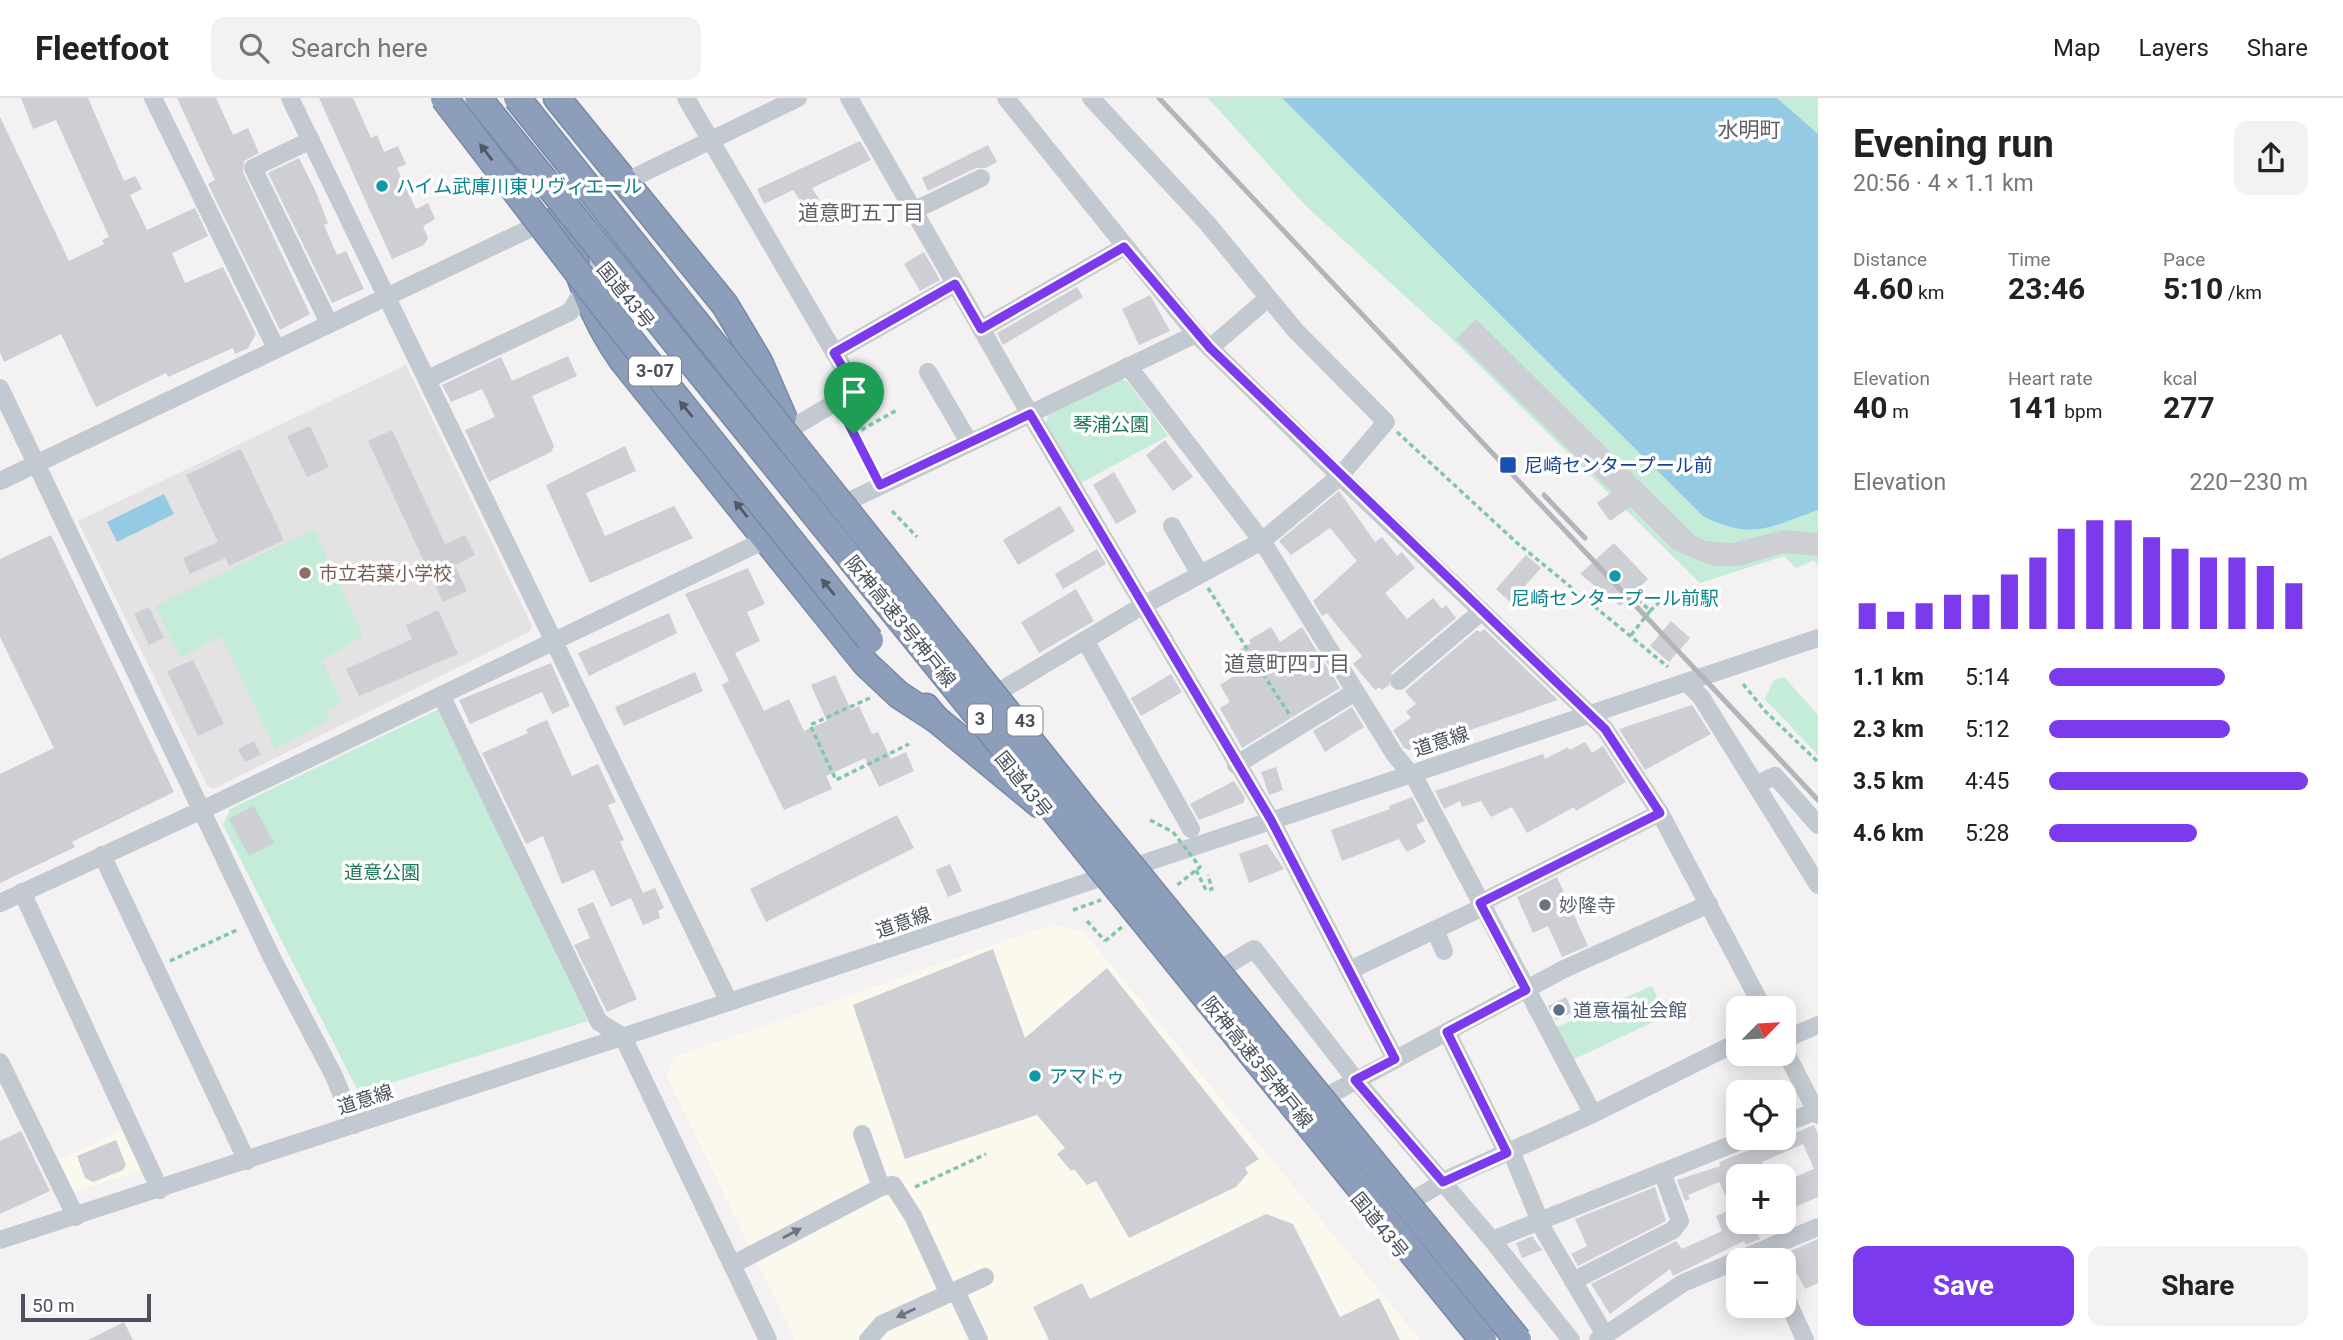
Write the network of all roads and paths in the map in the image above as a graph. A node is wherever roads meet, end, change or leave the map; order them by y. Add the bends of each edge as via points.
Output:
1 (153, 98) edge
2 (290, 98) edge
3 (444, 98) edge
4 (469, 98) edge
5 (478, 98) edge
6 (517, 98) edge
7 (525, 98) edge
8 (557, 98) edge
9 (579, 98) edge
10 (686, 98) edge
11 (798, 98) edge
12 (849, 98) edge
13 (1006, 98) edge
14 (1091, 98) edge
15 (311, 140) junction
16 (710, 140) junction
17 (639, 175) junction
18 (981, 178) dead end
19 (914, 211) junction
20 (561, 214) junction
21 (1124, 247) junction
22 (600, 263) junction
23 (955, 284) junction
24 (583, 290) junction
25 (387, 296) junction
26 (1268, 298) junction
27 (329, 323) junction
28 (981, 329) junction
29 (1196, 334) junction
30 (276, 348) junction
31 (1210, 348) junction
32 (834, 353) junction
33 (759, 362) junction
34 (1128, 366) junction
35 (928, 372) dead end
36 (428, 379) junction
37 (0, 388) edge
38 (837, 401) junction
39 (897, 410) dead end
40 (1030, 414) junction
41 (788, 422) junction
42 (1386, 422) junction
43 (854, 434) junction
44 (969, 443) junction
45 (36, 464) junction
46 (1340, 476) junction
47 (0, 481) edge
48 (880, 485) junction
49 (849, 501) junction
50 (892, 510) dead end
51 (1172, 526) dead end
52 (916, 537) dead end
53 (765, 540) junction
54 (1262, 541) junction
55 (1200, 574) junction
56 (1633, 594) dead end
57 (1665, 597) dead end
58 (1142, 606) junction
59 (1482, 611) junction
60 (1650, 611) junction
61 (1631, 635) junction
62 (1818, 638) edge
63 (555, 640) junction
64 (1085, 640) junction
65 (1668, 667) dead end
66 (1399, 681) dead end
67 (1686, 682) junction
68 (1743, 684) dead end
69 (1000, 691) junction
70 (1355, 692) junction
71 (441, 695) junction
72 (871, 698) dead end
73 (1591, 715) junction
74 (936, 719) junction
75 (1298, 727) junction
76 (909, 744) dead end
77 (1818, 762) edge
78 (1236, 765) junction
79 (1408, 774) junction
80 (1757, 785) junction
81 (1039, 804) junction
82 (202, 810) junction
83 (1660, 813) junction
84 (1150, 820) dead end
85 (1271, 820) junction
86 (1818, 825) edge
87 (1182, 830) joint
88 (102, 855) junction
89 (1140, 863) junction
90 (1196, 870) dead end
91 (1209, 875) dead end
92 (1098, 879) junction
93 (1818, 885) edge
94 (22, 892) junction
95 (0, 903) edge
96 (1709, 904) junction
97 (1482, 905) junction
98 (255, 921) junction
99 (1087, 921) dead end
100 (1435, 930) junction
101 (1105, 941) dead end
102 (1444, 950) dead end
103 (155, 967) junction
104 (1224, 967) junction
105 (1350, 970) junction
106 (1526, 990) junction
107 (1757, 996) edge
108 (729, 1002) junction
109 (1818, 1025) edge
110 (1447, 1032) junction
111 (1796, 1034) edge
112 (623, 1037) junction
113 (1726, 1048) edge
114 (1395, 1059) junction
115 (0, 1062) edge
116 (1793, 1066) edge
117 (1355, 1080) junction
118 (1329, 1095) junction
119 (1817, 1113) edge
120 (1593, 1114) junction
121 (1796, 1120) edge
122 (354, 1125) junction
123 (862, 1134) dead end
124 (1726, 1147) edge
125 (1509, 1152) junction
126 (247, 1161) junction
127 (1662, 1172) junction
128 (1443, 1182) junction
129 (881, 1186) junction
130 (160, 1190) junction
131 (1413, 1200) junction
132 (76, 1217) junction
133 (1542, 1220) junction
134 (1818, 1227) edge
135 (0, 1240) edge
136 (1492, 1240) junction
137 (1778, 1248) edge
138 (732, 1265) junction
139 (1726, 1268) edge
140 (985, 1277) dead end
141 (1573, 1281) junction
142 (953, 1292) junction
143 (1795, 1318) edge
144 (1602, 1337) edge
145 (768, 1340) edge
146 (868, 1340) edge
147 (979, 1340) edge
148 (1473, 1340) edge
149 (1483, 1340) edge
150 (1518, 1340) edge
151 (1529, 1340) edge
152 (1571, 1340) edge
153 (1805, 1340) edge

1 - 30 street
2 - 15 street
74 -> 3 highway, 3-07, bridge via 612,317
4 - 20 highway, 国道43号 / 43
5 - 149 highway, 阪神高速3号神戸線 / 3, bridge
6 - 150 highway, 阪神高速3号神戸線 / 3, bridge via 1086,811
7 - 41 highway, 国道43号 / 43
8 - 33 highway via 725,305
9 - 17 highway
10 - 16 street
11 - 16 street
12 - 19 street
13 - 21 street
14 - 26 street via 1207,223
15 - 25 street
15 - 27 street via 253,168
16 - 17 street
16 - 32 street
17 - 33 highway via 741,300
18 - 19 street
19 - 23 street
20 - 22 highway, 国道43号 / 43
20 - 24 highway
20 - 25 street
21 - 28 street
21 - 29 street
22 - 24 street
22 - 81 highway, 国道43号 / 43
23 - 28 street
23 - 32 street
24 - 36 street via 570,312
53 -> 24 highway via 618,354
25 - 27 street
25 - 36 street
26 - 31 street
26 - 42 street
27 - 30 street
28 - 40 street
29 - 31 street
29 - 34 street
30 - 45 street
31 - 46 street
32 - 38 street via 848,376 843,398
33 - 41 highway
34 - 40 street
34 - 54 street
35 - 44 street
36 - 63 street
37 - 45 street
38 - 41 street
38 - 43 path
39 - 43 path
40 - 44 street
40 - 58 street
41 - 49 highway, 国道43号 / 43
42 - 46 street
42 - 61 path via 1516,542
43 - 48 path
44 - 48 street
45 - 47 street
45 - 82 street
46 - 54 street
46 - 59 street
48 - 49 street
49 - 69 highway, 国道43号 / 43
50 - 52 path
51 - 55 street
53 - 63 street
53 - 74 highway via 866,664 899,695
54 - 55 street
54 - 70 street
55 - 58 street
55 - 75 path
56 - 60 path
57 - 60 path
58 - 64 street
58 - 78 street
59 - 66 street
59 - 73 street
60 - 61 path
61 - 65 path
62 - 67 street, 道意線
63 - 71 street
63 - 108 street
64 - 69 street
64 - 87 street
67 - 73 street, 道意線
67 - 80 street via 1701,697
68 - 77 path
69 - 89 highway, 国道43号 / 43
70 - 75 street
70 - 79 street
71 - 82 street
71 - 112 street via 599,1022
72 - 76 path via 810,725 836,780
73 - 79 street, 道意線
73 - 83 street
74 - 81 highway
75 - 78 street
78 - 85 street
79 - 85 street, 道意線
79 - 97 street via 1416,780
80 - 86 street via 1774,776
80 - 93 street
81 - 92 highway, 国道43号 / 43
82 - 88 street
82 - 98 street
83 - 96 street
83 - 97 street
84 - 87 path
85 - 89 street, 道意線
85 - 105 street
88 - 94 street
88 - 103 street
89 - 92 street, 道意線
89 - 104 highway, 国道43号 / 43
90 - 91 path via 1206,890 1212,889
92 - 108 street, 道意線
92 - 148 highway, 国道43号 / 43
94 - 95 street
94 - 130 street
96 - 106 street
96 - 107 street
97 - 100 street
97 - 106 street
98 - 103 path
98 - 122 street
99 - 101 path
100 - 102 street
100 - 105 street
103 - 126 street
104 - 117 street via 1254,948
104 - 118 highway, 国道43号 / 43
105 - 114 street
106 - 110 street
106 - 120 street
108 - 112 street, 道意線
109 - 111 street
110 - 114 street
110 - 125 street
112 - 122 street, 道意線
112 - 138 street
113 - 120 street
114 - 117 street
115 - 132 street
116 - 119 street
117 - 118 street
117 - 128 street
118 - 131 highway, 国道43号 / 43
119 - 121 street
120 - 125 street
122 - 126 street, 道意線
123 - 129 street
124 - 127 street
125 - 128 street
125 - 133 street
126 - 130 street, 道意線
127 - 133 street
127 - 141 street via 1680,1221 1673,1230
128 - 131 street
128 - 136 street
138 -> 129 street
129 - 142 street via 893,1185 900,1195
130 - 132 street, 道意線
131 - 151 highway, 国道43号 / 43
132 - 135 street, 道意線
133 - 136 street
133 - 141 street
134 - 137 street
136 - 152 street
138 - 145 street
139 - 144 street via 1683,1283
140 - 142 street
141 - 144 street
142 -> 146 street via 882,1324
142 - 147 street
143 - 153 street

